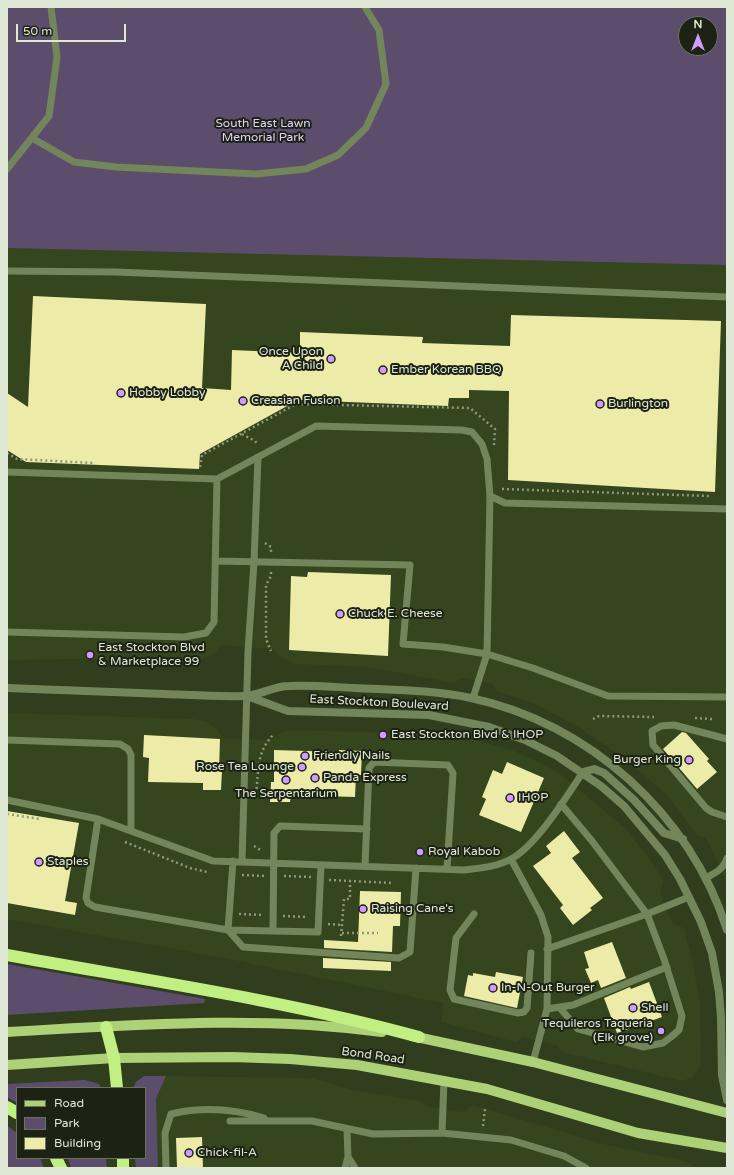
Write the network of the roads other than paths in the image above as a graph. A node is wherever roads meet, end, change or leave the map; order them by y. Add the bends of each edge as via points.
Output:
1 (51, 7) edge
2 (365, 7) edge
3 (32, 138) junction
4 (7, 169) edge
5 (7, 271) edge
6 (727, 297) edge
7 (258, 457) junction
8 (7, 472) edge
9 (217, 480) junction
10 (490, 496) junction
11 (727, 509) edge
12 (216, 561) junction
13 (254, 562) junction
14 (7, 632) edge
15 (487, 654) junction
16 (7, 688) edge
17 (247, 696) junction
18 (727, 697) edge
19 (473, 698) junction
20 (727, 739) edge
21 (7, 740) edge
22 (583, 772) junction
23 (7, 800) edge
24 (561, 804) junction
25 (727, 817) edge
26 (98, 819) junction
27 (367, 829) junction
28 (131, 832) junction
29 (683, 839) junction
30 (727, 858) edge
31 (511, 859) junction
32 (233, 861) junction
33 (242, 862) junction
34 (273, 863) junction
35 (321, 864) junction
36 (365, 866) junction
37 (416, 868) junction
38 (447, 869) junction
39 (706, 878) junction
40 (689, 897) junction
41 (474, 914) dead end
42 (647, 914) junction
43 (228, 930) junction
44 (727, 930) edge
45 (273, 931) junction
46 (547, 949) junction
47 (531, 954) dead end
48 (7, 955) edge
49 (667, 967) junction
50 (560, 1008) junction
51 (547, 1009) junction
52 (106, 1027) junction
53 (7, 1032) edge
54 (419, 1037) junction
55 (114, 1058) junction
56 (534, 1062) junction
57 (7, 1065) edge
58 (444, 1080) junction
59 (117, 1087) edge
60 (727, 1100) edge
61 (7, 1107) edge
62 (16, 1112) edge
63 (727, 1113) edge
64 (230, 1121) dead end
65 (271, 1121) junction
66 (347, 1130) junction
67 (442, 1134) junction
68 (727, 1148) edge
69 (348, 1158) junction
70 (56, 1159) edge
71 (577, 1165) edge
72 (61, 1168) edge
73 (166, 1168) edge
74 (345, 1168) edge
75 (355, 1168) edge
76 (586, 1168) edge

1 - 3 lane via 56,57 49,116
2 - 3 lane via 380,30 386,84 366,128 338,155 306,169 256,174 116,167 74,162
3 - 4 lane
5 - 6 lane via 116,272
7 - 9 lane
7 - 10 lane via 316,426 462,430 472,432 482,444 487,459
7 - 13 lane
8 - 9 lane
9 - 12 lane
10 - 11 lane via 505,503
10 - 15 lane
12 - 13 lane
12 - 14 lane via 214,622 206,633 200,636
13 - 15 lane via 410,566 403,644
13 - 17 lane
15 - 18 lane via 534,668 608,696
15 - 19 lane
16 - 17 street, East Stockton Boulevard
17 - 19 street, East Stockton Boulevard via 289,686 395,690
17 - 22 street, East Stockton Boulevard via 288,711 429,715 457,719 525,740
17 - 33 lane
19 - 29 street, East Stockton Boulevard via 527,715 568,735 604,759 637,787
20 - 25 lane via 674,725 661,726 652,731 653,745 706,808
21 - 28 lane via 120,744 128,749 131,755
22 - 24 lane
22 - 29 street via 594,769 604,773 634,800 664,833
22 - 40 street, East Stockton Boulevard via 624,806 648,833 665,855
23 - 26 lane
24 - 31 lane via 541,831
24 - 42 lane via 592,840
26 - 28 lane
26 - 43 lane via 86,898 88,902 95,907
27 - 34 lane via 280,826 274,833
27 - 36 lane
27 - 38 lane via 370,768 374,762 448,765 453,773
28 - 32 lane via 213,861
29 - 39 street, East Stockton Boulevard
30 - 39 lane via 726,863 718,871
31 - 38 lane via 489,867
31 - 46 lane via 541,916 548,937
32 - 33 lane
32 - 43 lane
33 - 34 lane
34 - 35 lane
34 - 45 lane
35 - 36 lane
35 - 45 lane via 318,932
36 - 37 lane
37 - 38 lane
37 - 43 lane via 410,952 399,958 243,947
39 - 44 street, East Stockton Boulevard
40 - 42 lane
40 - 60 street, East Stockton Boulevard via 715,969 721,1017 722,1075
41 - 47 lane via 456,938 450,990 454,999 518,1013 524,1012 527,1008
42 - 46 lane
42 - 49 lane
43 - 45 lane
46 - 51 lane
48 - 54 highway via 307,1010
49 - 50 lane
49 - 50 lane via 682,1016 679,1030 663,1043 643,1047 578,1029
50 - 51 lane
51 - 56 lane
52 - 53 main road, Bond Road
52 - 54 main road, Bond Road via 180,1023 303,1024
52 - 55 highway
54 - 56 main road, Bond Road
55 - 57 main road, Bond Road
55 - 58 main road, Bond Road via 290,1059 357,1065
55 - 59 highway
56 - 63 main road, Bond Road
58 - 67 lane
58 - 68 main road, Bond Road via 487,1089 638,1133
61 - 62 highway
64 - 65 lane
65 - 66 lane via 321,1121
65 - 73 lane via 242,1111 189,1110 171,1114 165,1133
66 - 67 lane via 373,1134
66 - 69 lane
67 - 71 lane via 511,1140 564,1156
69 - 74 lane
69 - 75 lane
70 - 72 highway
71 - 76 lane

